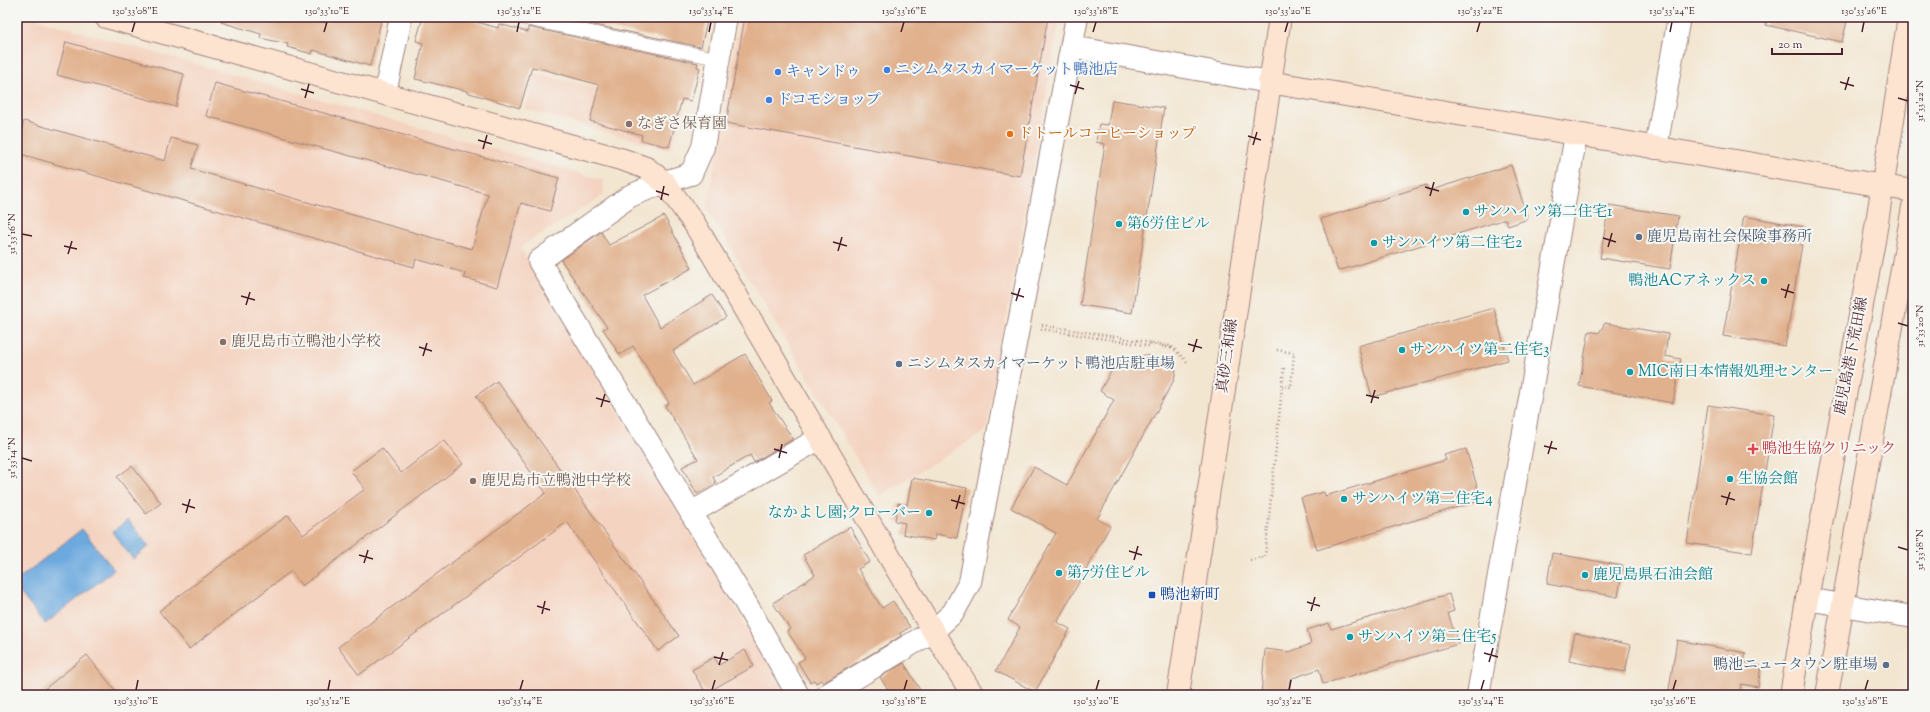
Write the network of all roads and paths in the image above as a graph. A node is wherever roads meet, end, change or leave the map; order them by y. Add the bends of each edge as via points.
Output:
1 (106, 17) edge
2 (401, 17) edge
3 (516, 17) edge
4 (726, 17) edge
5 (1077, 17) edge
6 (1280, 17) edge
7 (1679, 17) edge
8 (1909, 17) edge
9 (1072, 47) junction
10 (719, 59) junction
11 (1269, 82) junction
12 (385, 93) junction
13 (1576, 135) junction
14 (1656, 148) junction
15 (664, 182) junction
16 (1882, 186) junction
17 (1913, 191) edge
18 (1913, 207) edge
19 (1041, 327) dead end
20 (1277, 350) dead end
21 (1186, 362) dead end
22 (1284, 367) dead end
23 (1282, 386) junction
24 (820, 438) junction
25 (691, 513) junction
26 (1250, 560) dead end
27 (1807, 599) junction
28 (1843, 604) junction
29 (1913, 617) edge
30 (933, 631) junction
31 (798, 695) edge
32 (827, 695) edge
33 (973, 695) edge
34 (1178, 695) edge
35 (1478, 695) edge
36 (1791, 695) edge
37 (1827, 695) edge

1 - 12 street
2 - 12 street
3 - 10 lane
4 - 10 street
5 - 9 street
6 - 11 street, 真砂三和線
7 - 14 street
8 - 16 street, 鹿児島港下荒田線
9 - 11 street
9 - 30 street via 970,582 953,613
10 - 15 street via 703,147 691,174
11 - 13 street
11 - 34 street, 真砂三和線
12 - 15 street via 624,160 646,168
13 - 14 street
13 - 35 street
14 - 16 street
15 - 24 street via 694,223
15 - 25 street via 630,196 538,261
16 - 17 street
16 - 27 street, 鹿児島港下荒田線
18 - 28 street
19 - 21 path via 1171,346
20 - 23 path via 1294,353 1291,387
22 - 23 path
23 - 26 path via 1265,557
24 - 25 street
24 - 30 street
25 - 31 street
27 - 28 street
27 - 36 street, 鹿児島港下荒田線
28 - 29 street
28 - 37 street
30 - 32 street
30 - 33 street

